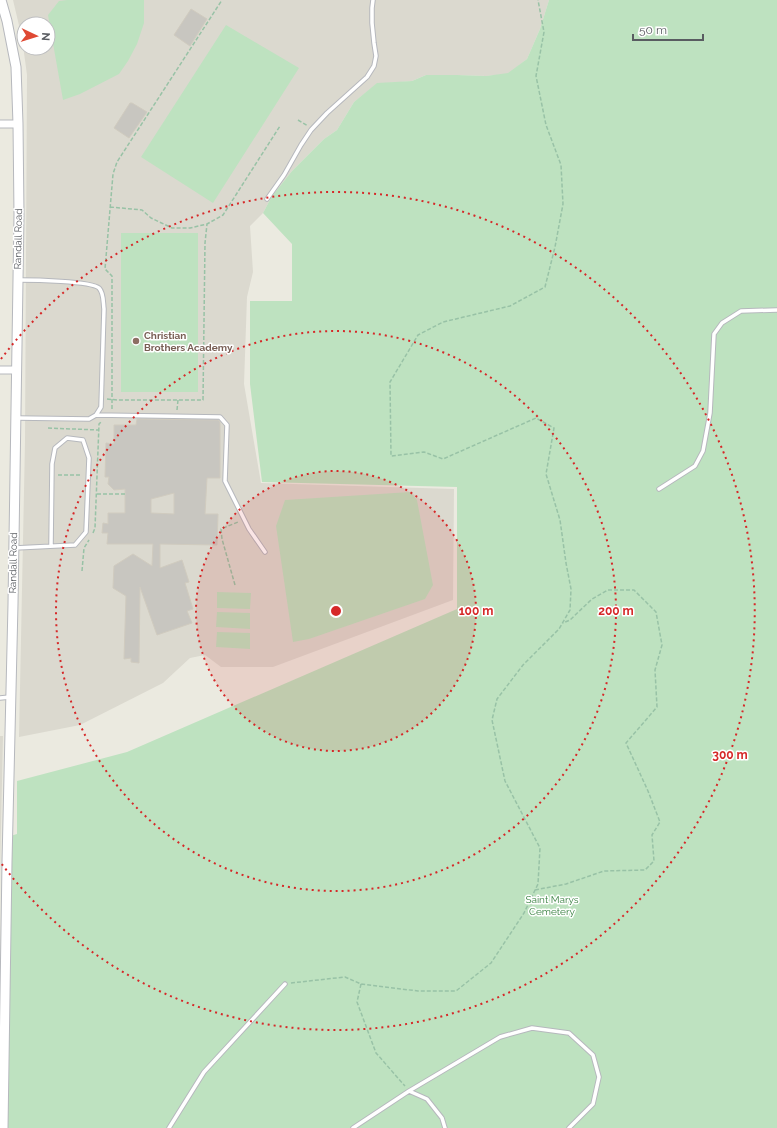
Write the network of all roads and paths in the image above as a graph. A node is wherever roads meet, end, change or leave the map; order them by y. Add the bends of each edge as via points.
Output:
1 (1, 0) edge
2 (222, 0) edge
3 (374, 0) edge
4 (538, 0) edge
5 (298, 120) dead end
6 (0, 124) edge
7 (18, 124) junction
8 (280, 126) dead end
9 (313, 129) junction
10 (267, 199) dead end
11 (110, 207) junction
12 (207, 224) junction
13 (18, 280) junction
14 (777, 310) edge
15 (0, 370) edge
16 (16, 370) junction
17 (101, 399) junction
18 (112, 399) junction
19 (178, 400) junction
20 (96, 415) junction
21 (107, 415) junction
22 (177, 416) junction
23 (15, 418) junction
24 (48, 428) dead end
25 (99, 430) junction
26 (97, 474) junction
27 (52, 475) junction
28 (88, 475) junction
29 (659, 489) dead end
30 (97, 494) junction
31 (125, 494) dead end
32 (244, 520) junction
33 (51, 546) junction
34 (14, 548) junction
35 (265, 552) dead end
36 (82, 571) dead end
37 (235, 585) dead end
38 (562, 624) junction
39 (0, 698) edge
40 (10, 698) junction
41 (4, 861) edge
42 (535, 890) junction
43 (285, 984) joint
44 (360, 984) junction
45 (409, 1091) junction
46 (3, 1128) edge
47 (169, 1128) edge
48 (353, 1128) edge
49 (445, 1128) edge
50 (569, 1128) edge

1 - 7 street, Randall Road via 16,67
2 - 11 path via 118,162 113,174
3 - 9 lane via 374,66 367,77
4 - 38 path via 544,32 536,76 546,125 562,165 563,204 545,287 510,306 443,322 418,336 390,382 391,456 424,452 443,459 536,418 554,428 546,474 560,520 571,590 570,610
5 - 9 path
6 - 7 street
7 - 13 street, Randall Road
8 - 12 path via 223,215
9 - 10 lane
11 - 12 path via 142,210 151,218 172,228 190,228
11 - 18 path via 105,269 112,276
12 - 19 path via 203,400
13 - 16 street, Randall Road
13 - 17 lane via 75,283 99,288 104,302
14 - 29 lane via 741,311 722,323 714,334 710,413 703,451 695,466
15 - 16 street
16 - 23 street, Randall Road
17 - 18 path
17 - 20 lane
18 - 19 path
18 - 21 path via 112,410
19 - 22 path
20 - 21 lane
20 - 23 lane via 89,418
21 - 22 lane
21 - 25 path via 99,424
22 - 32 lane via 220,417 227,425 224,481
23 - 34 street, Randall Road
24 - 25 path
25 - 26 path
26 - 28 path
26 - 30 path
27 - 28 path
27 - 28 lane via 55,448 67,438 83,440 88,458
27 - 33 lane
28 - 33 lane via 86,532 75,545
30 - 31 path
30 - 36 path via 96,528 84,548
32 - 35 lane
32 - 37 path via 221,529
33 - 34 lane
34 - 40 street, Randall Road
38 - 42 path via 523,665 497,699 492,720 505,781 540,848 538,884
38 - 42 path via 570,620 592,598 608,590 634,590 656,612 662,645 655,670 656,707 626,743 660,822 652,835 654,861 645,870 604,871 566,884
39 - 40 lane
40 - 41 street, Randall Road
41 - 46 street, Randall Road
42 - 44 path via 524,913 491,963 456,991 418,991
43 - 44 path via 345,977
43 - 47 lane via 204,1072
44 - 45 path via 357,1002 376,1053
45 - 48 lane
45 - 49 lane via 427,1099 442,1118
45 - 50 lane via 500,1037 532,1028 569,1033 593,1055 599,1077 593,1104

